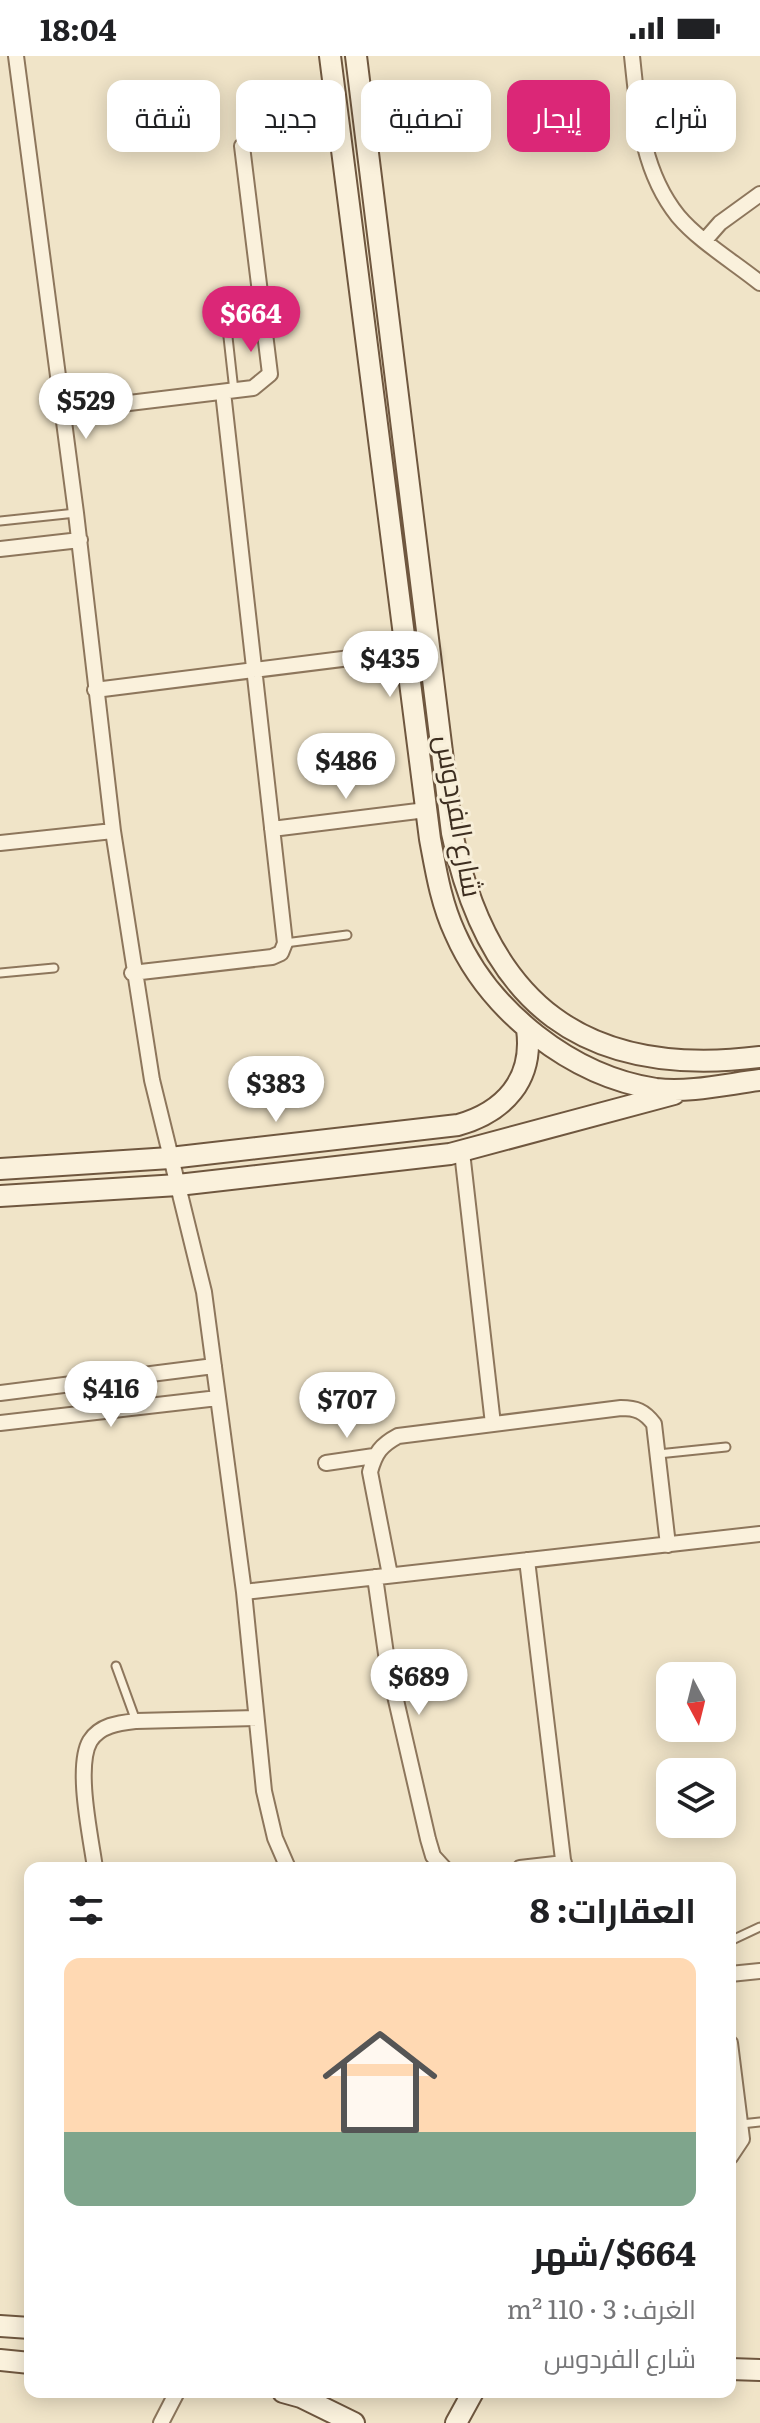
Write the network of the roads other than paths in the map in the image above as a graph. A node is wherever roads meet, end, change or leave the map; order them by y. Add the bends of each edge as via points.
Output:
1 (16, 56) edge
2 (330, 56) edge
3 (356, 56) edge
4 (632, 56) edge
5 (243, 152) edge
6 (760, 194) edge
7 (706, 239) junction
8 (760, 283) edge
9 (228, 337) dead end
10 (229, 391) junction
11 (63, 411) junction
12 (76, 513) junction
13 (0, 521) edge
14 (80, 540) junction
15 (0, 549) edge
16 (430, 648) junction
17 (406, 650) junction
18 (253, 670) junction
19 (95, 690) junction
20 (426, 810) junction
21 (272, 829) junction
22 (113, 831) junction
23 (0, 843) edge
24 (347, 935) dead end
25 (285, 943) junction
26 (54, 968) dead end
27 (0, 973) edge
28 (132, 973) junction
29 (527, 1029) junction
30 (760, 1057) edge
31 (760, 1080) edge
32 (693, 1088) junction
33 (462, 1152) junction
34 (170, 1158) junction
35 (0, 1169) edge
36 (178, 1185) junction
37 (0, 1196) edge
38 (214, 1366) junction
39 (0, 1393) edge
40 (218, 1398) junction
41 (0, 1423) edge
42 (493, 1424) junction
43 (726, 1447) dead end
44 (658, 1454) junction
45 (374, 1456) junction
46 (326, 1463) dead end
47 (760, 1534) edge
48 (668, 1545) junction
49 (527, 1560) junction
50 (383, 1576) junction
51 (244, 1592) junction
52 (116, 1666) dead end
53 (256, 1718) junction
54 (136, 1721) junction
55 (94, 1862) edge
56 (285, 1862) edge
57 (438, 1862) edge
58 (564, 1862) edge
59 (760, 1927) edge
60 (736, 1938) edge
61 (760, 1971) edge
62 (736, 1973) edge
63 (736, 2087) edge
64 (760, 2122) edge
65 (741, 2124) junction
66 (736, 2148) edge
67 (0, 2326) edge
68 (24, 2328) edge
69 (0, 2360) edge
70 (24, 2362) edge
71 (736, 2369) edge
72 (760, 2370) edge
73 (174, 2398) edge
74 (303, 2398) edge
75 (470, 2398) edge
76 (161, 2423) edge
77 (354, 2423) edge
78 (456, 2423) edge

1 - 11 street
2 - 17 street, شارع الفردوس
3 - 16 street, شارع الفردوس
4 - 7 street via 645,156 679,217
5 - 10 street via 271,362 263,384
6 - 7 street
7 - 8 street
9 - 10 lane
10 - 11 street
10 - 18 street
11 - 12 street
12 - 13 lane
12 - 14 street
14 - 15 street
14 - 19 street
16 - 17 street
16 - 30 street, شارع الفردوس via 452,833 477,921 498,961 554,1018 628,1055 667,1060
17 - 18 street
17 - 20 street, شارع الفردوس
18 - 19 street
18 - 21 street
19 - 22 street
20 - 21 street
20 - 29 street, شارع الفردوس via 439,890 455,934 479,976
21 - 25 street
22 - 23 street
22 - 28 street
24 - 25 lane
25 - 28 street via 272,957
26 - 27 lane
28 - 34 street
29 - 32 street, شارع الفردوس via 589,1067 624,1080 657,1089
29 - 34 street via 528,1056 520,1082 502,1105 477,1120
31 - 32 street, شارع الفردوس
32 - 33 street
33 - 36 street
33 - 42 street
34 - 35 street
34 - 36 street
36 - 37 street
36 - 38 street via 204,1292
38 - 39 street
38 - 40 street
40 - 41 street
40 - 51 street
42 - 44 street via 634,1408 654,1424
42 - 45 street via 398,1436
43 - 44 lane
44 - 48 street
45 - 46 street
45 - 50 street via 370,1472
47 - 48 street
48 - 49 street
49 - 50 street
49 - 58 street
50 - 51 street
50 - 57 street via 387,1661 428,1839
51 - 53 street
52 - 54 lane
53 - 54 street
53 - 56 street via 264,1791
54 - 55 street via 99,1732 85,1757
59 - 60 lane
61 - 62 street
63 - 65 street
64 - 65 lane
65 - 66 street via 742,2139
67 - 68 street
69 - 70 street
71 - 72 street
73 - 76 street
74 - 77 street
75 - 78 street

